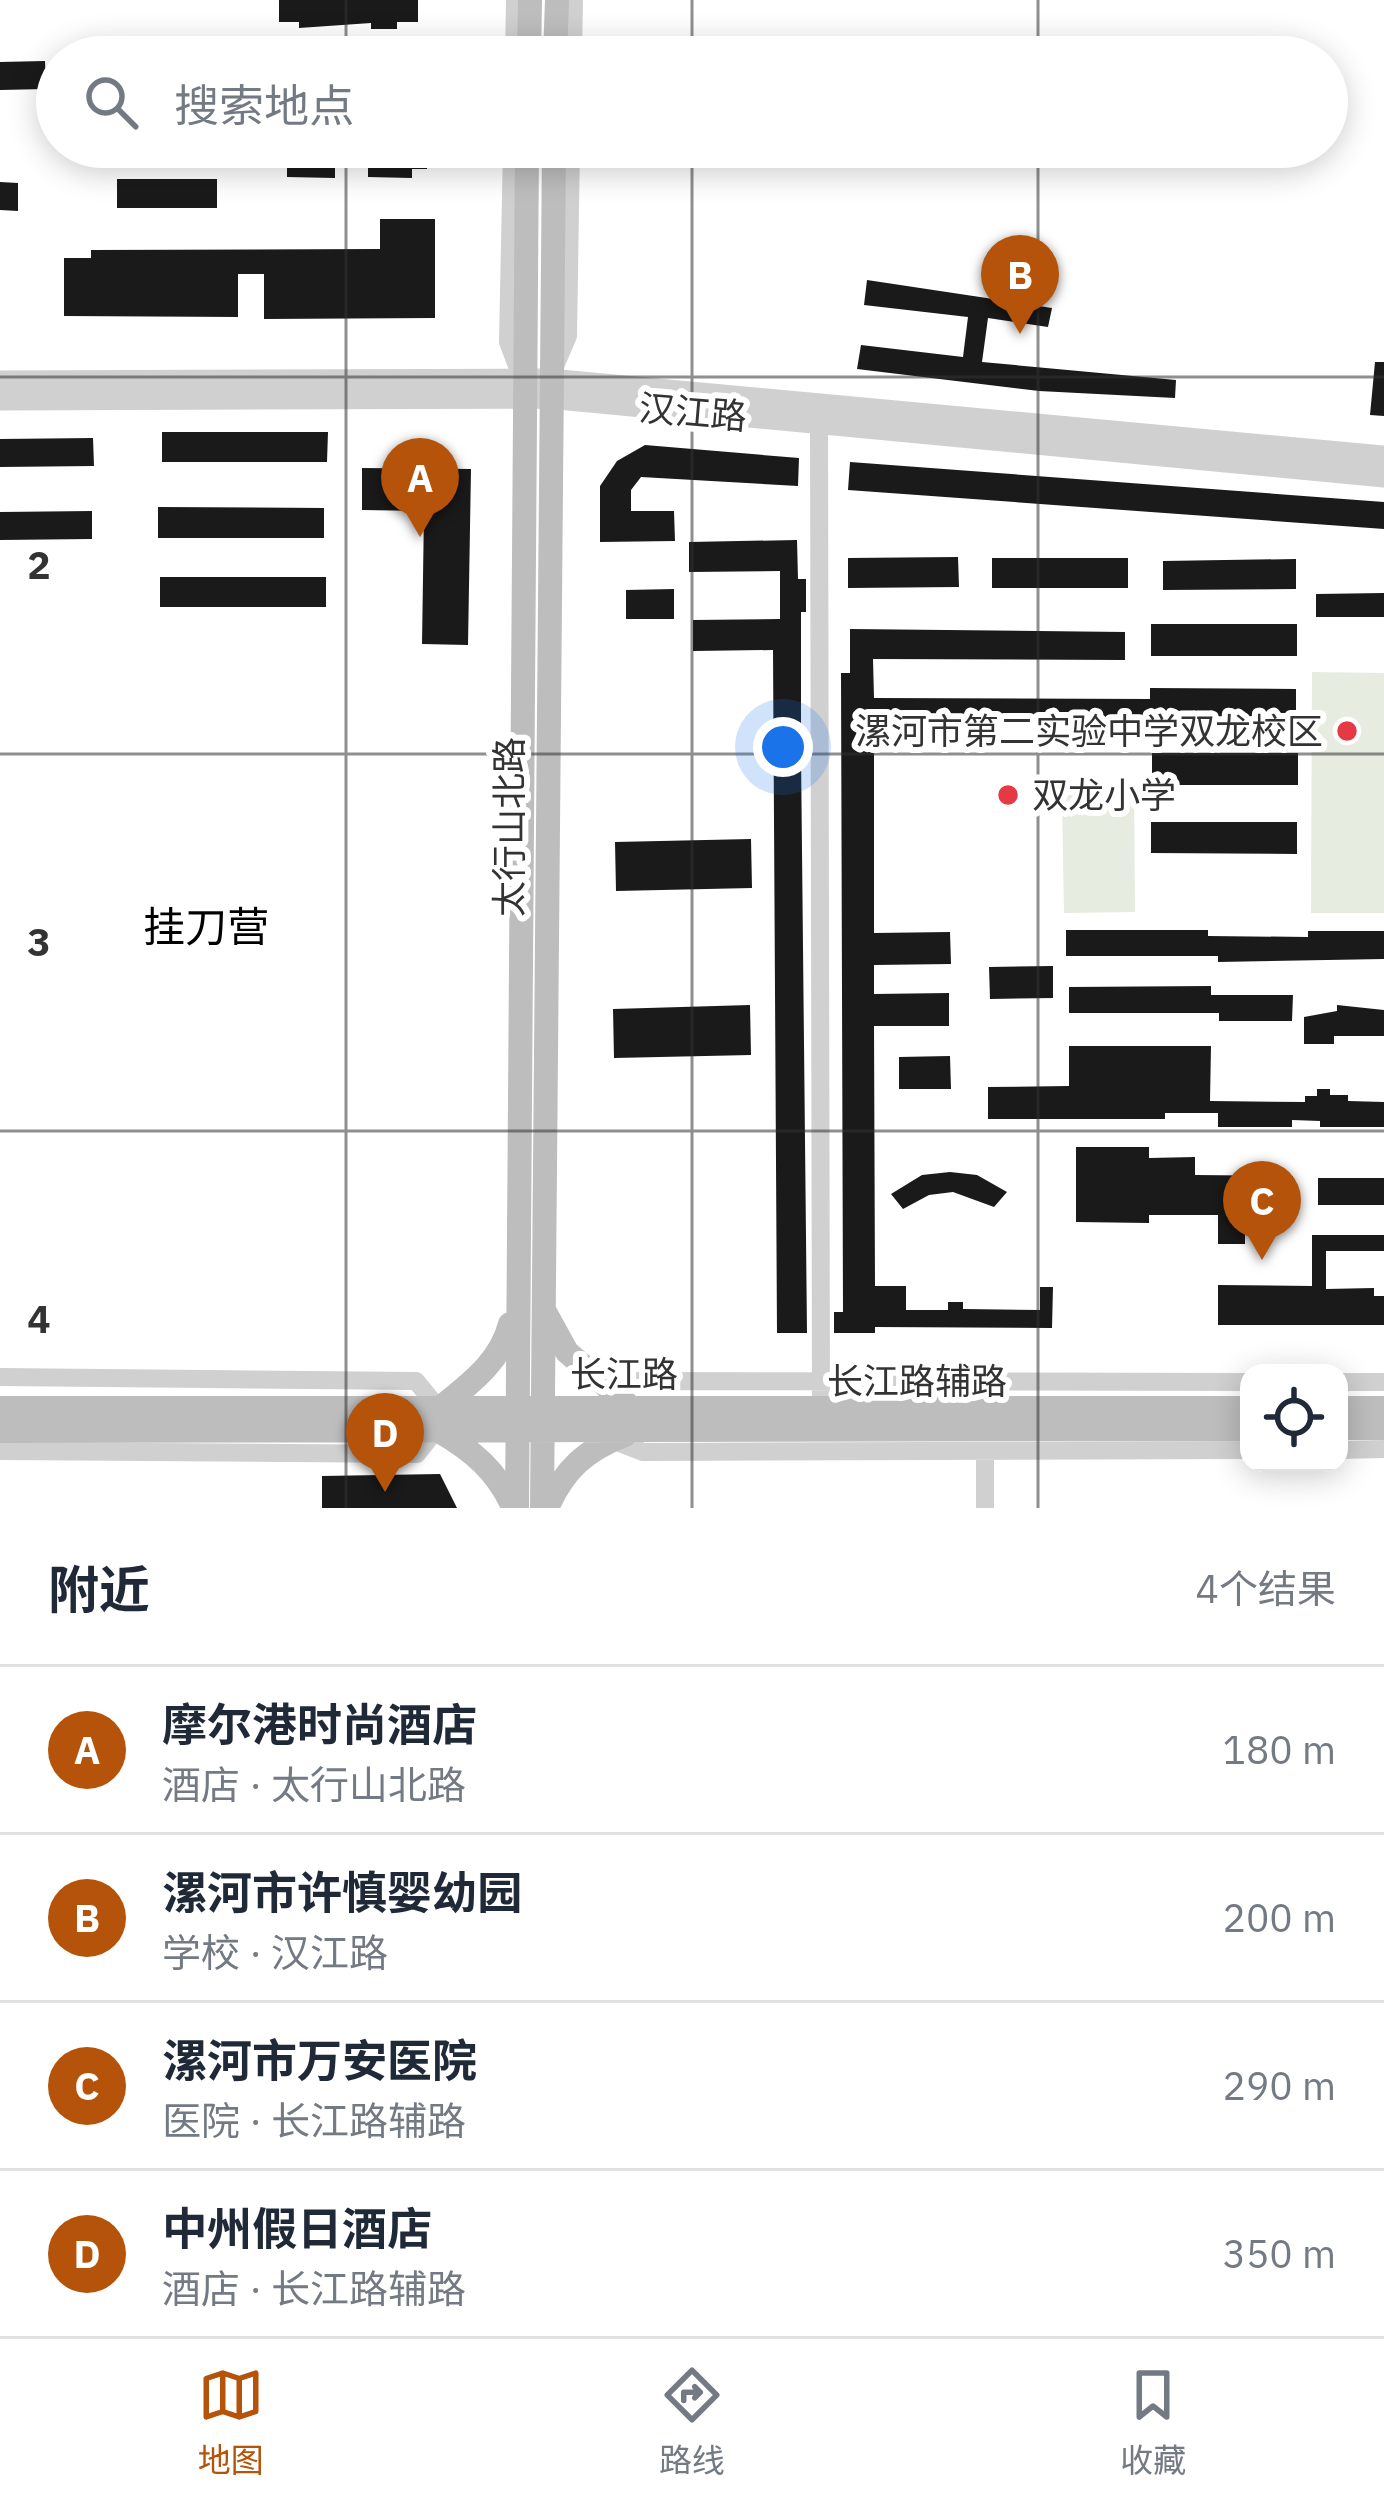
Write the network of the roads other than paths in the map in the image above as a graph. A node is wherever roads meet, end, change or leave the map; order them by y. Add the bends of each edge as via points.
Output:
1 (556, 0) edge
2 (574, 0) edge
3 (525, 1) edge
4 (518, 36) edge
5 (528, 36) edge
6 (555, 36) edge
7 (573, 36) edge
8 (512, 168) edge
9 (527, 168) edge
10 (552, 168) edge
11 (572, 168) edge
12 (0, 381) edge
13 (535, 388) junction
14 (0, 400) edge
15 (818, 423) junction
16 (1384, 456) edge
17 (1384, 477) edge
18 (516, 1304) junction
19 (542, 1307) junction
20 (0, 1377) edge
21 (821, 1381) junction
22 (1240, 1382) edge
23 (1348, 1382) edge
24 (1384, 1382) edge
25 (615, 1393) junction
26 (0, 1408) edge
27 (821, 1408) junction
28 (1240, 1408) edge
29 (1348, 1408) edge
30 (1384, 1408) edge
31 (438, 1419) junction
32 (528, 1421) junction
33 (613, 1425) junction
34 (1348, 1428) edge
35 (1384, 1428) edge
36 (1240, 1429) edge
37 (0, 1431) edge
38 (1384, 1449) edge
39 (1240, 1450) edge
40 (1348, 1450) edge
41 (0, 1451) edge
42 (986, 1451) junction
43 (515, 1508) edge
44 (544, 1508) edge
45 (985, 1508) edge

1 - 6 main road
2 - 7 street
3 - 4 street
3 - 5 main road
8 - 13 street via 508,342
9 - 13 main road, 太行山北路
10 - 13 main road, 太行山北路
11 - 13 street via 568,336
12 - 13 street, 汉江路
13 - 14 street, 汉江路
13 - 15 street, 汉江路
13 - 16 street, 汉江路
13 - 18 main road, 太行山北路
13 - 19 main road, 太行山北路
15 - 17 street, 汉江路
15 - 21 street
18 - 31 main road via 505,1344
18 - 32 main road, 太行山北路
19 - 25 main road via 567,1352
19 - 32 main road, 太行山北路
20 - 31 street via 416,1381
21 - 22 street, 长江路辅路
21 - 25 street, 长江路辅路 via 637,1381
21 - 27 street
23 - 24 street
25 - 33 main road
26 - 31 main road, 长江路
27 - 28 main road, 长江路
27 - 33 main road, 长江路
29 - 30 main road
31 - 32 main road, 长江路
31 - 37 main road, 长江路
31 - 41 street via 417,1454
31 - 43 main road via 502,1481
32 - 33 main road, 长江路
32 - 43 main road, 太行山北路
32 - 44 main road, 太行山北路
33 - 36 main road, 长江路
33 - 42 street, 长江路辅路 via 644,1452
33 - 44 main road via 561,1475
34 - 35 main road
38 - 40 street
39 - 42 street, 长江路辅路
42 - 45 street

